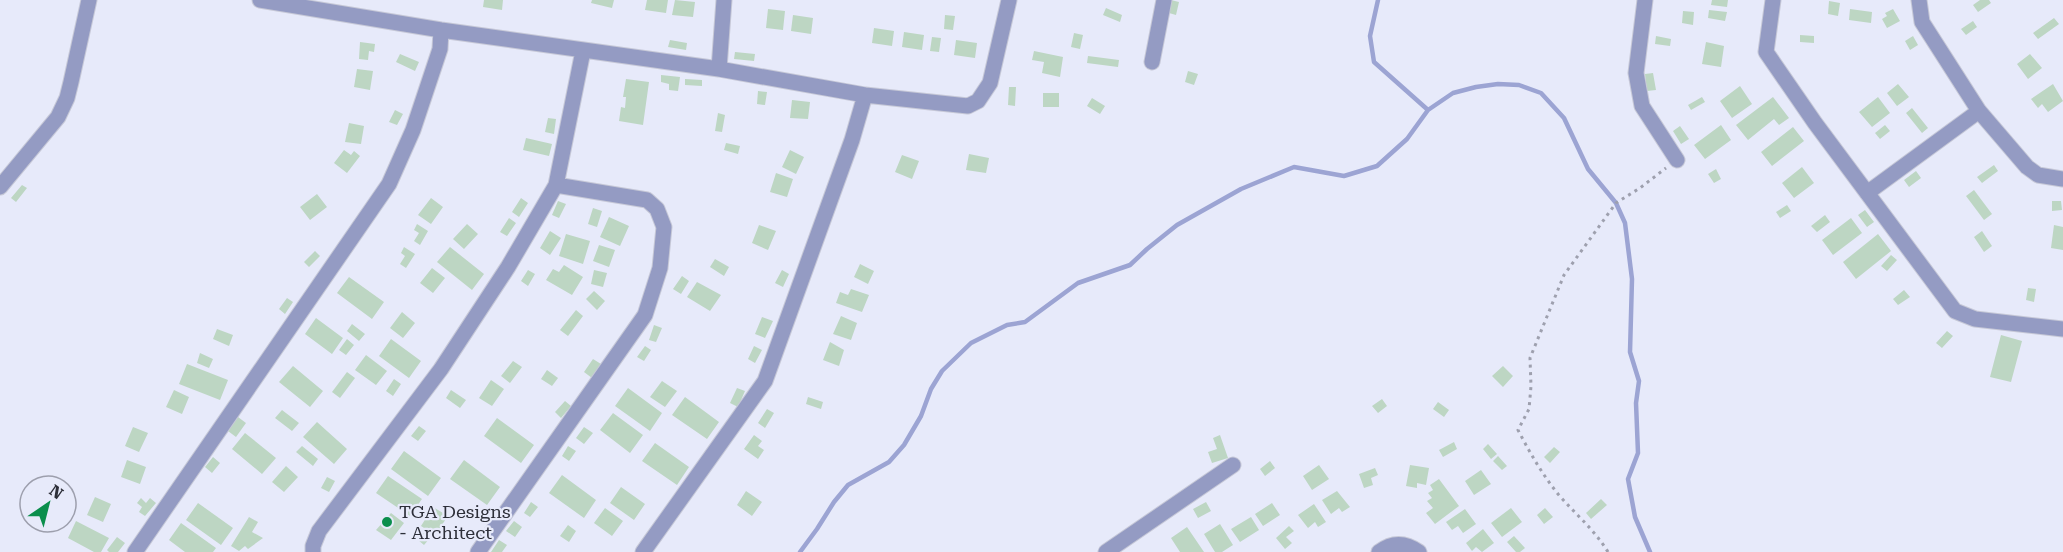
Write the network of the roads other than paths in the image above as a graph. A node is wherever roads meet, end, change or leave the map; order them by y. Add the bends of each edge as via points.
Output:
1 (89, 0) edge
2 (261, 0) edge
3 (724, 0) edge
4 (1009, 0) edge
5 (1164, 0) edge
6 (1645, 0) edge
7 (1773, 0) edge
8 (1919, 0) edge
9 (301, 3) edge
10 (441, 30) junction
11 (583, 51) junction
12 (1152, 62) dead end
13 (719, 69) junction
14 (865, 95) junction
15 (1979, 111) junction
16 (1677, 160) road end
17 (2063, 179) edge
18 (556, 185) junction
19 (0, 187) edge
20 (1867, 193) junction
21 (2063, 329) edge
22 (1233, 465) dead end
23 (135, 552) edge
24 (313, 552) edge
25 (478, 552) edge
26 (643, 552) edge
27 (1106, 552) edge
28 (1378, 552) edge
29 (1419, 552) edge

1 - 19 street via 69,90 58,117
2 - 9 street
3 - 13 street
4 - 14 street via 993,76 978,101 968,106
5 - 12 street
6 - 16 street via 1635,73 1642,106
7 - 20 street via 1766,52
8 - 15 street via 1922,22
9 - 10 street
10 - 11 street
10 - 23 street via 440,49 413,130 389,184
11 - 13 street
11 - 18 street
13 - 14 street
14 - 26 street via 765,381
15 - 17 street via 2027,167 2038,175
15 - 20 street
18 - 24 street via 441,369 319,531
18 - 25 street via 647,200 657,209 664,227 660,268 645,315
20 - 21 street via 1955,311 1975,319
22 - 27 street
28 - 29 street via 1389,545 1409,545

